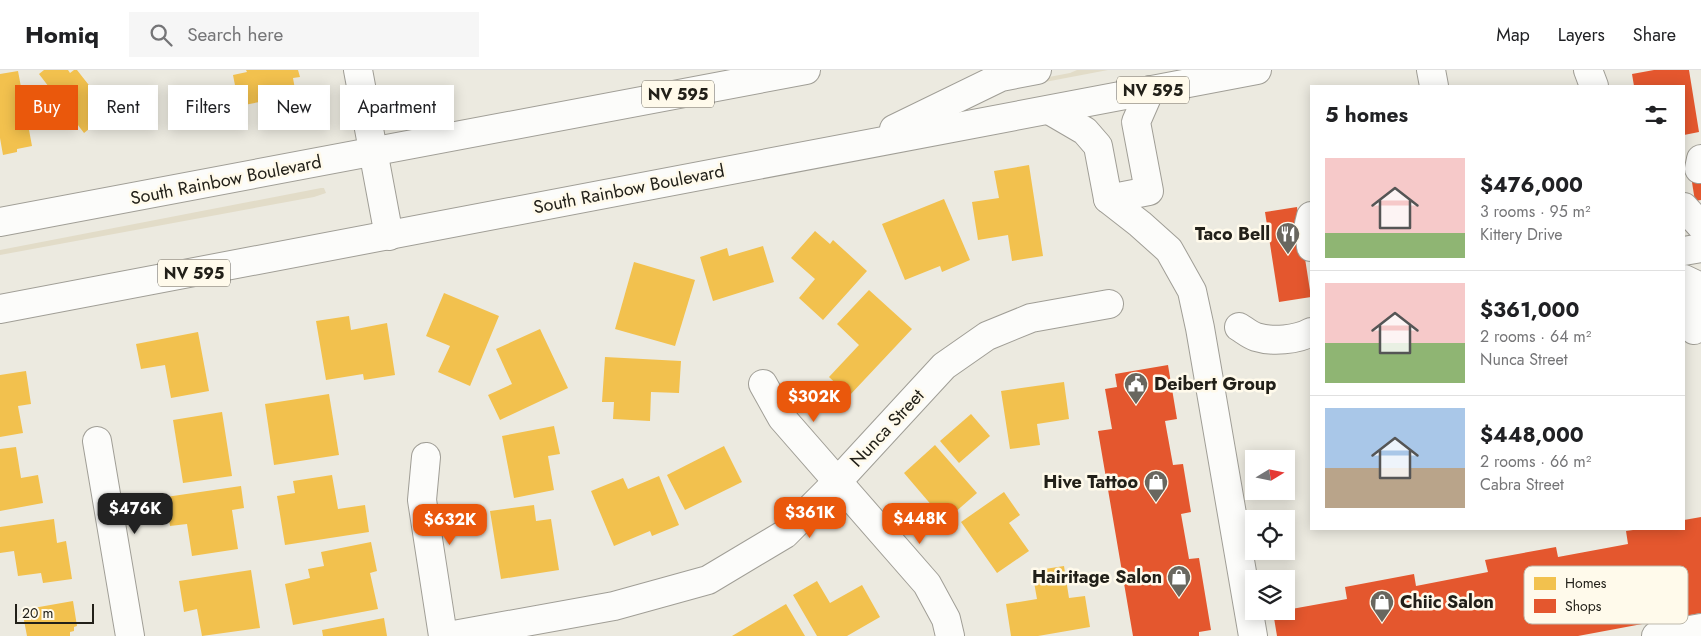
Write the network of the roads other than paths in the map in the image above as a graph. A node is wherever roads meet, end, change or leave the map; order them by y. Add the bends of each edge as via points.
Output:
1 (358, 70) edge
2 (806, 70) edge
3 (1037, 70) edge
4 (1258, 70) edge
5 (1431, 70) edge
6 (1434, 85) edge
7 (1150, 90) junction
8 (1049, 110) junction
9 (859, 145) junction
10 (373, 152) junction
11 (1108, 199) junction
12 (1685, 208) edge
13 (1310, 220) edge
14 (0, 222) edge
15 (1701, 226) edge
16 (389, 236) junction
17 (1310, 236) edge
18 (1701, 248) edge
19 (1685, 251) edge
20 (1685, 280) edge
21 (1109, 304) dead end
22 (0, 309) edge
23 (1697, 310) edge
24 (1239, 327) dead end
25 (1310, 333) edge
26 (763, 384) dead end
27 (97, 441) dead end
28 (426, 457) dead end
29 (837, 482) junction
30 (1701, 628) edge
31 (130, 636) edge
32 (443, 636) edge
33 (448, 636) edge
34 (950, 636) edge
35 (1253, 636) edge
36 (1656, 636) edge

1 - 10 main road
2 - 10 main road, South Rainbow Boulevard / NV 595
3 - 9 main road via 1001,78
4 - 7 main road, South Rainbow Boulevard / NV 595
5 - 6 main road
7 - 8 main road, South Rainbow Boulevard / NV 595
7 - 11 main road via 1136,122 1149,190
8 - 9 main road, South Rainbow Boulevard / NV 595
8 - 11 main road via 1085,131 1098,146
9 - 16 main road, South Rainbow Boulevard / NV 595
10 - 14 main road, South Rainbow Boulevard / NV 595
10 - 16 main road
11 - 35 main road via 1168,250 1192,291
12 - 15 main road
13 - 17 main road
16 - 22 main road, South Rainbow Boulevard / NV 595
18 - 19 main road
20 - 23 main road
21 - 29 main road, Nunca Street via 1031,318 987,336 944,366
24 - 25 main road via 1256,337 1272,339 1293,338
26 - 29 main road via 782,418
27 - 31 main road
28 - 32 main road via 422,500
29 - 33 main road, Nunca Street via 784,534 708,580 614,606
29 - 34 main road via 927,584 946,619
30 - 36 main road

